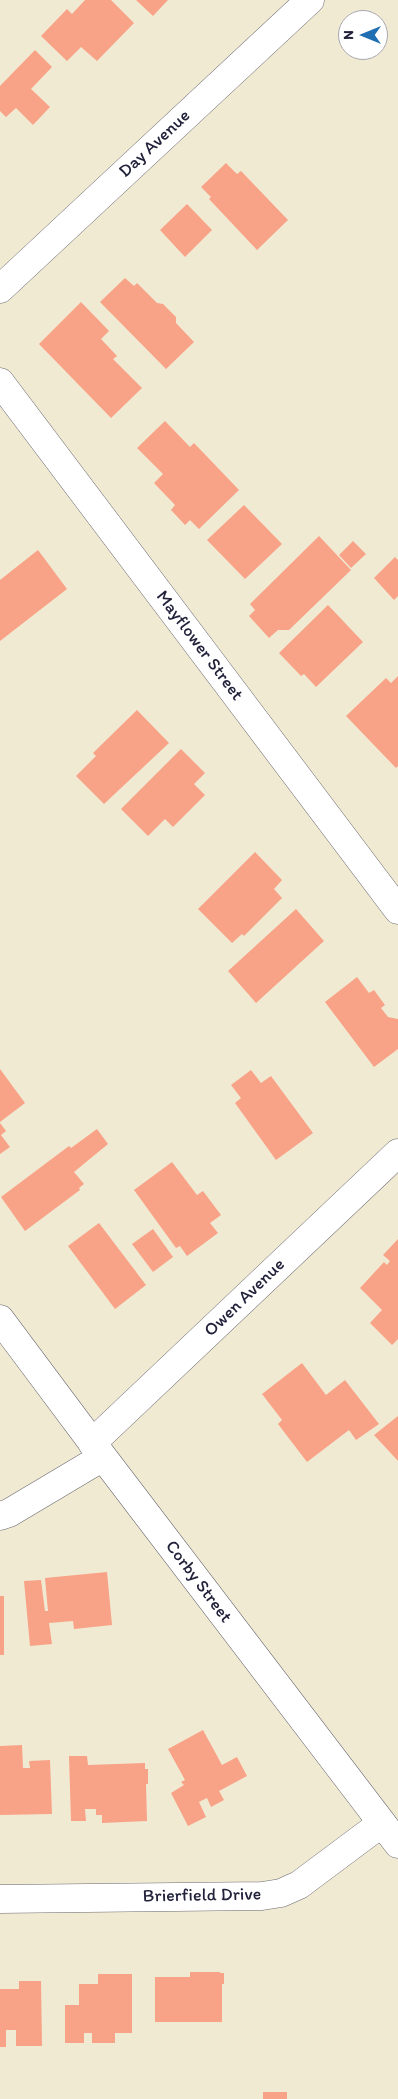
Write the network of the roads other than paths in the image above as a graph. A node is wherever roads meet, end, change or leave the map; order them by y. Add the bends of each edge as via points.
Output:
1 (310, 0) edge
2 (0, 288) edge
3 (0, 382) edge
4 (398, 910) edge
5 (398, 1153) edge
6 (0, 1319) edge
7 (97, 1450) junction
8 (0, 1516) edge
9 (390, 1834) edge
10 (0, 1898) edge

1 - 2 street, Day Avenue
3 - 4 street, Mayflower Street
5 - 7 street, Owen Avenue
6 - 7 street, Corby Street
7 - 8 street, Owen Avenue via 9,1513
7 - 9 street, Corby Street
9 - 10 street, Brierfield Drive via 281,1893 262,1896

